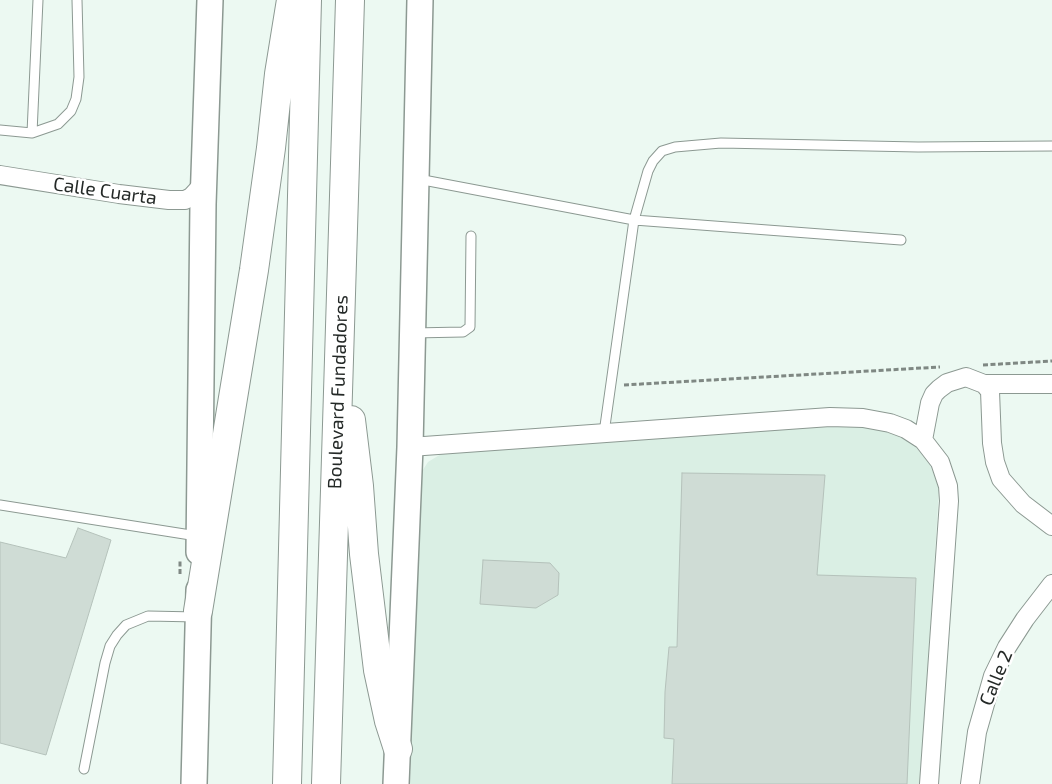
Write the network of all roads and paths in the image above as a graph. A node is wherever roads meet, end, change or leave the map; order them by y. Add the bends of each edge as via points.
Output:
1 (38, 0) edge
2 (77, 0) edge
3 (210, 0) edge
4 (291, 0) edge
5 (308, 0) edge
6 (350, 0) edge
7 (420, 0) edge
8 (0, 130) edge
9 (32, 134) junction
10 (1052, 146) edge
11 (0, 175) edge
12 (416, 178) junction
13 (204, 183) junction
14 (634, 220) junction
15 (471, 236) dead end
16 (901, 240) dead end
17 (340, 323) junction
18 (413, 333) junction
19 (1052, 361) edge
20 (974, 365) dead end
21 (944, 367) dead end
22 (984, 384) junction
23 (1052, 384) edge
24 (611, 386) junction
25 (604, 433) junction
26 (923, 440) junction
27 (410, 447) junction
28 (0, 505) edge
29 (1052, 526) edge
30 (199, 536) junction
31 (1052, 584) edge
32 (198, 614) junction
33 (398, 749) junction
34 (84, 769) dead end
35 (194, 784) edge
36 (287, 784) edge
37 (326, 784) edge
38 (396, 784) edge
39 (929, 784) edge
40 (970, 784) edge

1 - 9 lane
2 - 9 lane via 79,77 76,99 64,120
3 - 13 main road
4 - 32 highway via 278,74 254,270
5 - 36 highway
6 - 17 highway, Boulevard Fundadores
7 - 12 main road
8 - 9 lane
10 - 14 lane via 722,143 675,146 662,151 653,161 641,190
11 - 13 street, Calle Cuarta via 169,200 185,200
12 - 14 lane
12 - 18 main road
13 - 30 main road
14 - 16 lane
14 - 24 lane
15 - 18 lane via 470,327 463,332
17 - 33 highway via 375,653 381,692
17 - 37 highway, Boulevard Fundadores
18 - 27 main road
19 - 20 path
21 - 24 path
22 - 23 street
22 - 26 street via 966,377 946,382 930,403
22 - 29 street via 990,391 992,444 1001,479 1023,504
24 - 25 lane
25 - 26 street via 846,417 890,423
25 - 27 street
26 - 39 street via 940,462 949,501
27 - 33 main road
28 - 30 lane
30 - 32 main road
31 - 40 street, Calle 2 via 1007,647 993,676 977,732
32 - 34 lane via 148,616 126,625 117,635 105,663
32 - 35 main road
33 - 38 main road

